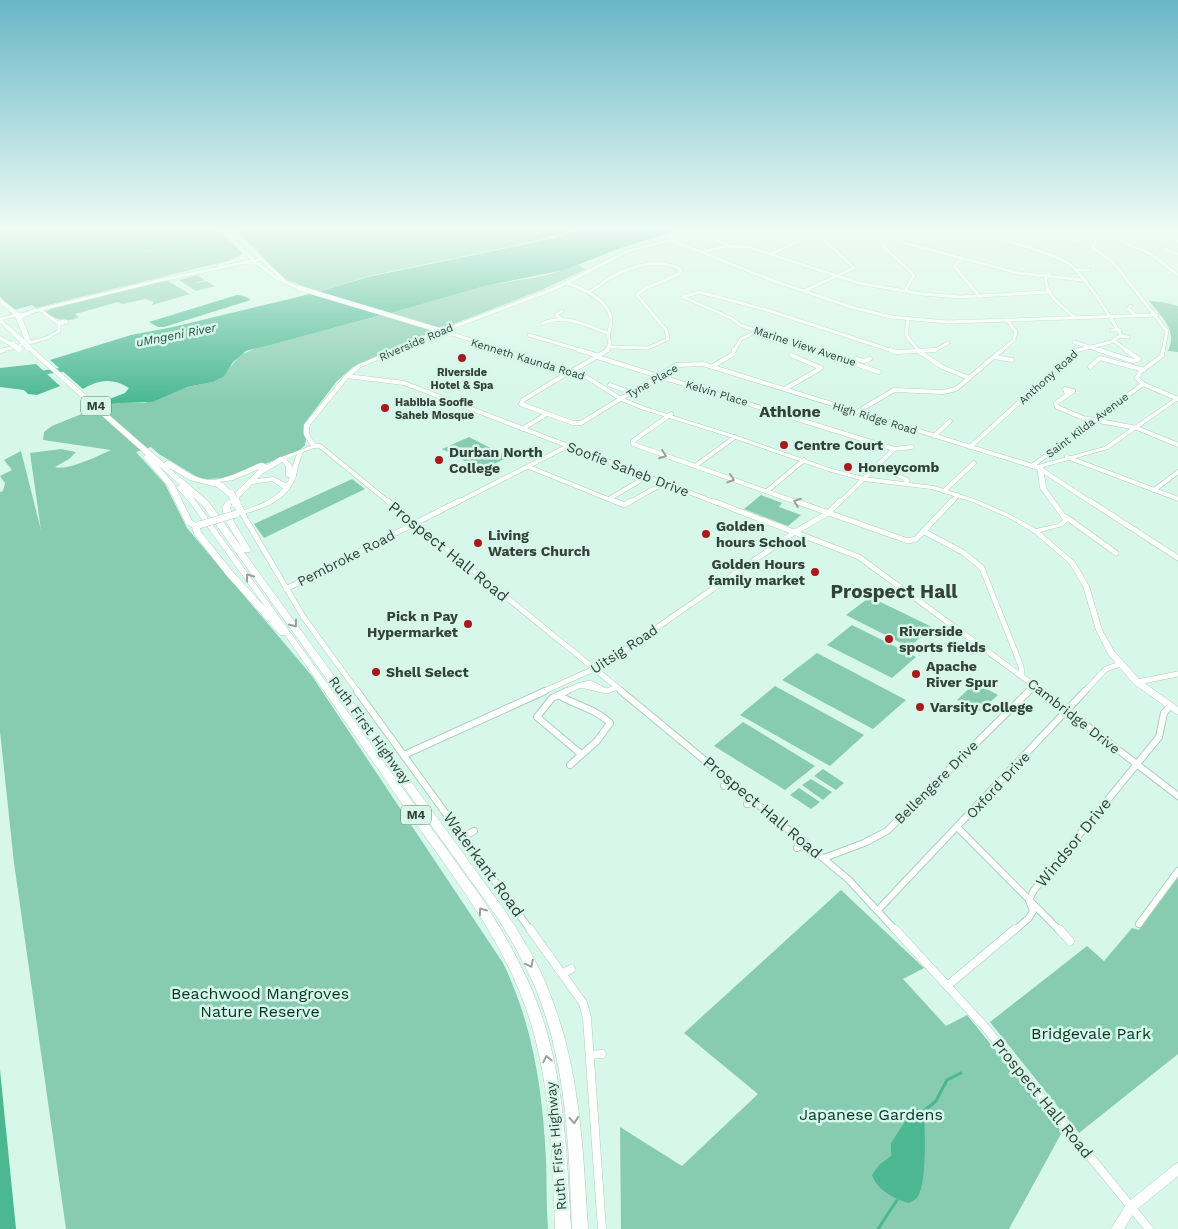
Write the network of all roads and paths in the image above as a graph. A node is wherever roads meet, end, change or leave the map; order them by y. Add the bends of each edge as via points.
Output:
1 (131, 287) edge
2 (297, 287) edge
3 (555, 287) edge
4 (577, 287) edge
5 (598, 287) edge
6 (648, 287) edge
7 (789, 287) edge
8 (813, 287) edge
9 (881, 287) edge
10 (907, 287) edge
11 (972, 287) edge
12 (1046, 287) edge
13 (1088, 287) edge
14 (1133, 287) edge
15 (588, 292) junction
16 (804, 292) junction
17 (905, 292) junction
18 (1048, 292) junction
19 (980, 297) junction
20 (0, 300) edge
21 (1131, 306) dead end
22 (38, 310) junction
23 (562, 311) dead end
24 (1157, 315) junction
25 (19, 316) junction
26 (1137, 316) junction
27 (1110, 317) junction
28 (1075, 318) junction
29 (908, 319) junction
30 (0, 320) edge
31 (566, 320) junction
32 (1006, 320) junction
33 (542, 324) dead end
34 (1007, 326) dead end
35 (1012, 326) junction
36 (0, 327) edge
37 (758, 330) junction
38 (1112, 330) dead end
39 (1120, 330) junction
40 (607, 333) junction
41 (529, 335) dead end
42 (1120, 336) junction
43 (460, 337) junction
44 (1128, 337) dead end
45 (0, 338) edge
46 (1114, 341) junction
47 (1074, 342) dead end
48 (948, 343) dead end
49 (23, 345) junction
50 (1088, 346) junction
51 (610, 347) junction
52 (0, 351) edge
53 (504, 351) junction
54 (920, 351) junction
55 (792, 355) dead end
56 (994, 355) junction
57 (598, 357) junction
58 (506, 358) dead end
59 (846, 359) junction
60 (870, 359) dead end
61 (1012, 360) dead end
62 (712, 366) junction
63 (1090, 367) dead end
64 (1047, 369) dead end
65 (1144, 370) junction
66 (573, 371) junction
67 (1053, 371) junction
68 (879, 372) dead end
69 (346, 376) junction
70 (659, 376) junction
71 (969, 378) junction
72 (1143, 384) junction
73 (610, 385) junction
74 (785, 389) junction
75 (636, 390) junction
76 (1067, 395) dead end
77 (624, 397) junction
78 (1178, 398) edge
79 (1006, 407) dead end
80 (1012, 408) junction
81 (857, 412) junction
82 (547, 414) junction
83 (671, 416) junction
84 (1093, 420) junction
85 (950, 421) dead end
86 (922, 425) dead end
87 (522, 428) junction
88 (1135, 428) junction
89 (916, 430) junction
90 (934, 436) junction
91 (735, 437) junction
92 (307, 438) junction
93 (1178, 445) edge
94 (568, 446) junction
95 (318, 447) junction
96 (912, 447) dead end
97 (970, 447) junction
98 (894, 450) junction
99 (300, 452) junction
100 (149, 455) junction
101 (1045, 456) junction
102 (1068, 457) junction
103 (283, 459) junction
104 (804, 460) junction
105 (1052, 461) junction
106 (974, 463) dead end
107 (529, 466) junction
108 (695, 466) junction
109 (1036, 467) junction
110 (875, 468) junction
111 (1178, 472) edge
112 (866, 477) junction
113 (641, 480) dead end
114 (209, 481) junction
115 (906, 482) junction
116 (248, 483) junction
117 (664, 483) junction
118 (287, 486) junction
119 (1154, 490) junction
120 (767, 491) junction
121 (944, 491) junction
122 (230, 494) joint
123 (958, 495) junction
124 (609, 499) junction
125 (1178, 499) edge
126 (828, 513) junction
127 (239, 514) junction
128 (1066, 517) junction
129 (415, 523) junction
130 (198, 526) junction
131 (1035, 531) junction
132 (795, 532) junction
133 (923, 532) junction
134 (1116, 553) dead end
135 (1178, 558) edge
136 (268, 587) junction
137 (286, 589) junction
138 (1120, 664) junction
139 (312, 666) junction
140 (595, 669) junction
141 (1178, 674) edge
142 (1022, 676) junction
143 (1137, 682) junction
144 (1034, 686) junction
145 (617, 687) junction
146 (558, 695) junction
147 (1170, 706) junction
148 (1067, 711) junction
149 (1178, 711) edge
150 (663, 725) junction
151 (656, 728) dead end
152 (581, 754) junction
153 (404, 755) junction
154 (1136, 764) junction
155 (570, 765) dead end
156 (732, 782) junction
157 (724, 786) dead end
158 (1178, 796) edge
159 (756, 802) junction
160 (747, 804) dead end
161 (958, 828) junction
162 (474, 831) dead end
163 (463, 836) junction
164 (806, 843) junction
165 (797, 848) dead end
166 (824, 858) junction
167 (1178, 871) edge
168 (1029, 900) junction
169 (878, 910) junction
170 (1139, 924) dead end
171 (1070, 941) dead end
172 (571, 969) dead end
173 (563, 973) junction
174 (947, 986) junction
175 (602, 1054) dead end
176 (590, 1055) junction
177 (1178, 1169) edge
178 (1131, 1207) junction
179 (562, 1229) edge
180 (580, 1229) edge
181 (602, 1229) edge
182 (1117, 1229) edge
183 (1148, 1229) edge

1 - 22 street
2 - 43 main road, Kenneth Kaunda Road, bridge
3 - 69 main road, Riverside Road via 432,335 364,364
4 - 15 street
5 - 15 street
6 - 51 street via 637,295 666,330 668,339 644,348
7 - 16 street
8 - 16 street
9 - 17 street
10 - 17 street
11 - 19 street
12 - 18 street
13 - 27 street
14 - 24 street
15 - 40 street via 610,318
16 - 29 street via 868,312
17 - 19 street
18 - 19 street
18 - 28 street
20 - 25 highway
21 - 26 street via 1128,309
22 - 25 highway
22 - 52 street via 60,323 59,331 50,337
23 - 31 street via 556,315
24 - 26 street
24 - 65 street via 1167,330 1164,353
25 - 30 street
25 - 49 highway
26 - 27 street
27 - 28 street
27 - 39 street
28 - 32 street
29 - 32 street via 947,322
29 - 54 street via 906,335
30 - 49 highway, Ruth First Highway / M4
31 - 33 street via 553,319
31 - 40 street
32 - 35 street
34 - 35 street
35 - 56 street via 1016,337
36 - 49 highway, Ruth First Highway / M4
37 - 54 street, Marine View Avenue via 738,324 729,316 683,297 698,292 767,310 890,350
37 - 59 street, Marine View Avenue
37 - 62 street via 738,340 731,357
38 - 39 street
39 - 42 street
40 - 51 street
41 - 57 street, Kelvin Place
42 - 44 street
42 - 46 street, Anthony Road
43 - 53 main road, Kenneth Kaunda Road
43 - 66 main road, Kenneth Kaunda Road
45 - 49 highway
46 - 50 street, Anthony Road
46 - 50 street via 1139,359 1133,361
47 - 50 street
48 - 54 street via 935,350
49 - 100 highway, Ruth First Highway / M4
50 - 67 street, Anthony Road via 1074,351
51 - 57 street
53 - 58 main road
53 - 66 main road, Kenneth Kaunda Road
54 - 71 street via 936,366
55 - 74 street via 821,368
56 - 61 street
56 - 71 street
57 - 66 street
57 - 70 street, Kelvin Place
59 - 60 street
59 - 68 street, Marine View Avenue
62 - 70 street, Tyne Place via 683,363
62 - 74 street, High Ridge Road
63 - 65 street via 1100,358
64 - 67 street
65 - 72 street via 1137,376
66 - 73 main road, Kenneth Kaunda Road
66 - 77 main road, Kenneth Kaunda Road
66 - 82 street, Tyne Place via 520,401
67 - 80 street, Anthony Road
69 - 87 street, Soofie Saheb Drive via 404,383
69 - 92 main road, Riverside Road via 307,425
70 - 75 street, Tyne Place
70 - 98 street, Kelvin Place
71 - 81 street via 947,392 894,390
72 - 78 street
72 - 84 street, Saint Kilda Avenue
73 - 75 main road via 626,391
73 - 77 main road, Kenneth Kaunda Road
74 - 81 street, High Ridge Road
75 - 77 street, Tyne Place
76 - 84 street via 1055,404 1057,407
77 - 82 street, Tyne Place via 580,423
77 - 83 main road, Kenneth Kaunda Road
78 - 88 main road
79 - 80 street
80 - 97 street, Anthony Road
81 - 89 street, High Ridge Road
82 - 87 street
83 - 91 main road, Kenneth Kaunda Road
83 -> 108 street via 632,442
84 - 88 street
84 - 101 street, Saint Kilda Avenue
85 - 90 street
86 - 89 street
87 - 94 street, Soofie Saheb Drive
88 - 93 street
88 - 102 main road via 1102,450
89 - 90 street, High Ridge Road
90 - 97 street, High Ridge Road
91 - 104 main road, Kenneth Kaunda Road
91 - 108 street
92 - 95 main road
92 - 99 main road, Riverside Road via 306,446
94 - 107 street, Pembroke Road
94 - 117 street, Soofie Saheb Drive
95 - 99 main road
95 - 99 main road
95 - 129 street, Prospect Hall Road
96 - 98 street, Kelvin Place
97 - 109 street, High Ridge Road
98 - 110 street
99 - 103 main road
99 - 118 main road
100 - 114 highway via 193,478
100 - 130 highway via 170,484 189,522
100 - 136 highway, Ruth First Highway / M4 via 205,502
139 -> 100 highway, Ruth First Highway / M4 via 194,502
101 - 105 street
101 - 109 street, Saint Kilda Avenue
102 - 105 main road
102 - 119 street
103 - 114 highway via 230,478
103 - 116 highway via 263,469
103 - 118 main road via 289,470
104 - 112 main road, Kenneth Kaunda Road
104 - 120 street
105 - 109 main road
106 - 121 street
107 - 124 street
107 - 129 street, Pembroke Road
108 -> 120 street
109 - 128 main road via 1045,492
109 - 135 street, High Ridge Road
110 - 112 street
110 - 115 main road via 904,478
111 - 119 street
112 - 115 main road, Kenneth Kaunda Road
112 - 126 street, Uitsig Road
113 - 124 street
114 - 122 highway via 224,486
115 - 121 main road, Kenneth Kaunda Road
116 - 118 highway via 268,479 278,480
116 - 136 highway via 228,503 226,515
117 - 124 street via 629,504
117 - 132 street, Soofie Saheb Drive
118 - 127 main road via 272,502
119 - 125 street
126 -> 120 street
121 - 123 main road, Kenneth Kaunda Road
122 - 127 highway, bridge
123 - 131 main road, Kenneth Kaunda Road via 999,510
123 - 133 street
126 - 132 street, Uitsig Road
126 - 133 street via 909,541
127 - 130 main road, bridge
127 - 137 street, Waterkant Road
128 - 131 main road via 1063,523
128 - 134 street
129 - 137 street, Pembroke Road
129 - 140 street, Prospect Hall Road
130 - 139 highway via 196,532 230,574
131 - 138 main road, Kenneth Kaunda Road via 1064,554 1078,571 1104,641
132 - 140 street, Uitsig Road
132 - 142 street, Soofie Saheb Drive via 867,562
133 - 142 street, Cambridge Drive via 964,553 984,572
136 -> 180 highway, Ruth First Highway / M4 via 501,914 529,962 552,1015 568,1078
137 - 153 street, Waterkant Road
138 - 143 main road, Kenneth Kaunda Road
138 - 148 street, Oxford Drive via 1106,669
179 -> 139 highway, Ruth First Highway / M4 via 558,1132 548,1057 518,972 487,918
140 - 145 street, Prospect Hall Road
140 - 153 street, Uitsig Road via 500,715
141 - 143 street
142 - 144 street, Cambridge Drive
143 - 147 main road, Kenneth Kaunda Road
144 - 148 street, Cambridge Drive
144 - 166 street, Bellengere Drive via 887,830 864,843
145 - 146 street via 611,690 580,685
145 - 150 street, Prospect Hall Road
146 - 152 street via 536,717
146 - 152 street via 600,713 610,722
147 - 149 main road, Kenneth Kaunda Road
147 - 154 street, Windsor Drive via 1164,713 1160,735
148 - 154 street, Cambridge Drive
148 - 161 street, Oxford Drive
150 - 151 street
150 - 156 street, Prospect Hall Road
152 - 155 street
153 - 163 street, Waterkant Road
154 - 158 street, Cambridge Drive
154 - 168 street, Windsor Drive
156 - 157 street
156 - 159 street, Prospect Hall Road
159 - 160 street
159 - 164 street, Prospect Hall Road
161 - 168 street
161 - 169 street, Oxford Drive
162 - 163 street
163 - 173 street, Waterkant Road
164 - 165 street
164 - 166 street, Prospect Hall Road
166 - 169 street, Prospect Hall Road
167 - 170 street
168 - 171 street
168 - 174 street, Windsor Drive via 1033,912 1029,918
169 - 174 street, Prospect Hall Road
172 - 173 street
173 - 176 street, Waterkant Road via 586,1010
174 - 178 street, Prospect Hall Road via 986,1027
175 - 176 street
176 - 181 street, Waterkant Road
177 - 178 main road
178 - 182 main road
178 - 183 street, Prospect Hall Road

